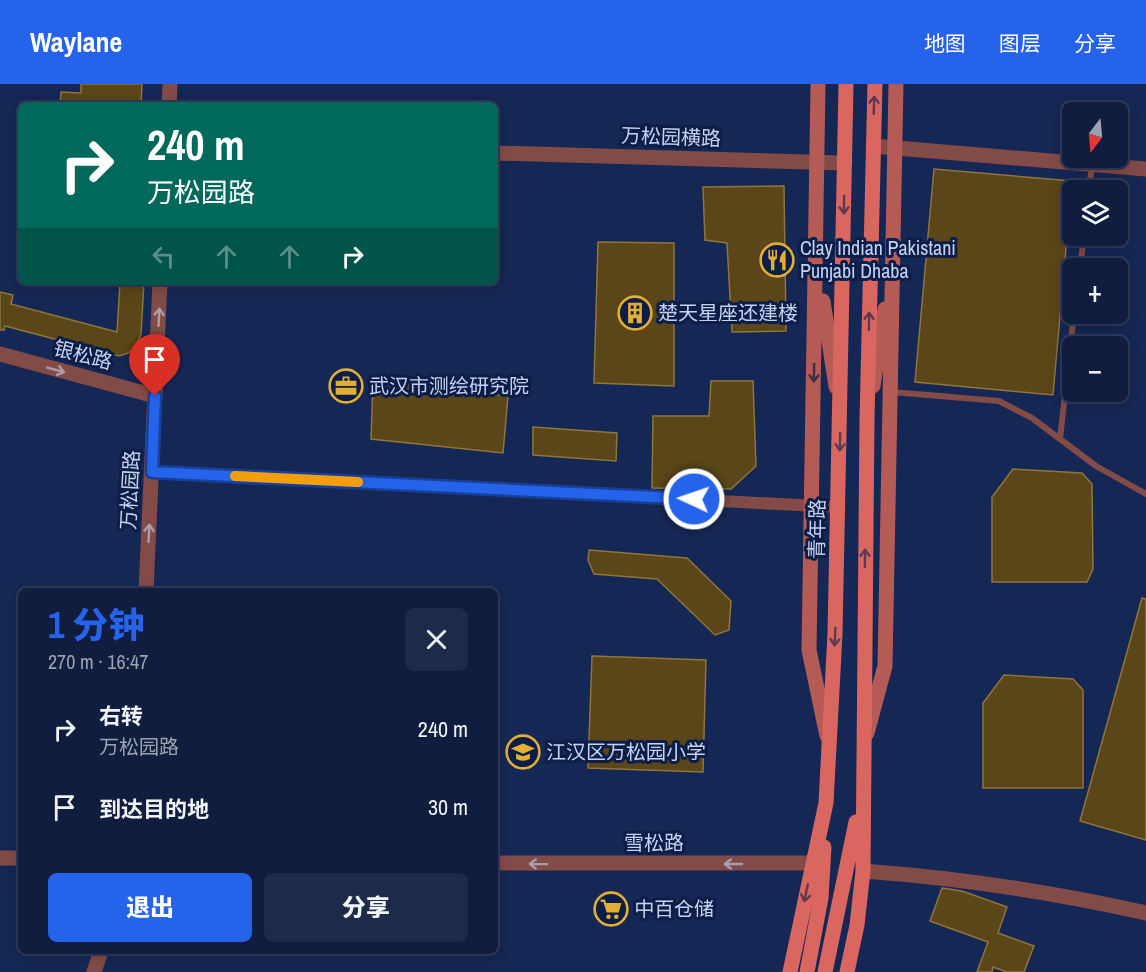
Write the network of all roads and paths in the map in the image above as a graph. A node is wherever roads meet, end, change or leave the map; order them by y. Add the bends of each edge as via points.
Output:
1 (170, 84) edge
2 (818, 84) edge
3 (846, 84) edge
4 (875, 84) edge
5 (896, 84) edge
6 (169, 102) edge
7 (873, 146) junction
8 (895, 148) junction
9 (498, 153) edge
10 (817, 162) junction
11 (1062, 162) edge
12 (845, 163) junction
13 (1128, 167) edge
14 (1146, 169) edge
15 (816, 257) junction
16 (893, 260) junction
17 (160, 285) edge
18 (1073, 324) edge
19 (0, 354) edge
20 (892, 392) junction
21 (155, 396) junction
22 (840, 418) junction
23 (867, 419) junction
24 (1060, 439) junction
25 (152, 472) junction
26 (1146, 494) edge
27 (812, 505) junction
28 (838, 507) junction
29 (146, 588) edge
30 (829, 745) junction
31 (863, 750) junction
32 (862, 790) junction
33 (826, 802) junction
34 (0, 858) edge
35 (18, 858) edge
36 (498, 863) edge
37 (812, 864) junction
38 (863, 871) junction
39 (1146, 913) edge
40 (100, 954) edge
41 (94, 972) edge
42 (790, 972) edge
43 (807, 972) edge
44 (825, 972) edge
45 (847, 972) edge

1 - 6 street
2 - 10 main road
3 - 12 main road, 青年路
7 -> 4 main road
5 - 8 main road
7 - 8 street
23 -> 7 main road
8 - 11 street
8 - 16 main road
9 - 10 street, 万松园横路
10 - 12 street, 万松园横路
10 - 15 main road
12 -> 22 main road, 青年路
13 - 14 street
15 - 22 main road
15 -> 27 main road
16 - 20 main road
16 - 23 main road
21 -> 17 street, 万松园路
18 - 24 lane
19 -> 21 street, 银松路
20 - 24 lane via 999,401 1032,417
20 - 31 main road via 885,666
21 - 25 street, 万松园路
22 -> 28 main road, 青年路
31 -> 23 main road
24 - 26 lane via 1096,466
25 - 27 street
29 -> 25 street, 万松园路
27 - 28 street
27 - 30 main road via 809,650
28 -> 30 main road, 青年路
30 - 33 main road, 青年路
31 - 32 main road
32 - 38 main road
32 - 44 main road
33 - 37 main road, 青年路
33 - 43 main road via 821,898
34 - 35 street
37 -> 36 street, 雪松路
37 -> 42 main road, 青年路
38 - 39 street via 938,877 1070,896
38 - 45 main road
40 - 41 street

